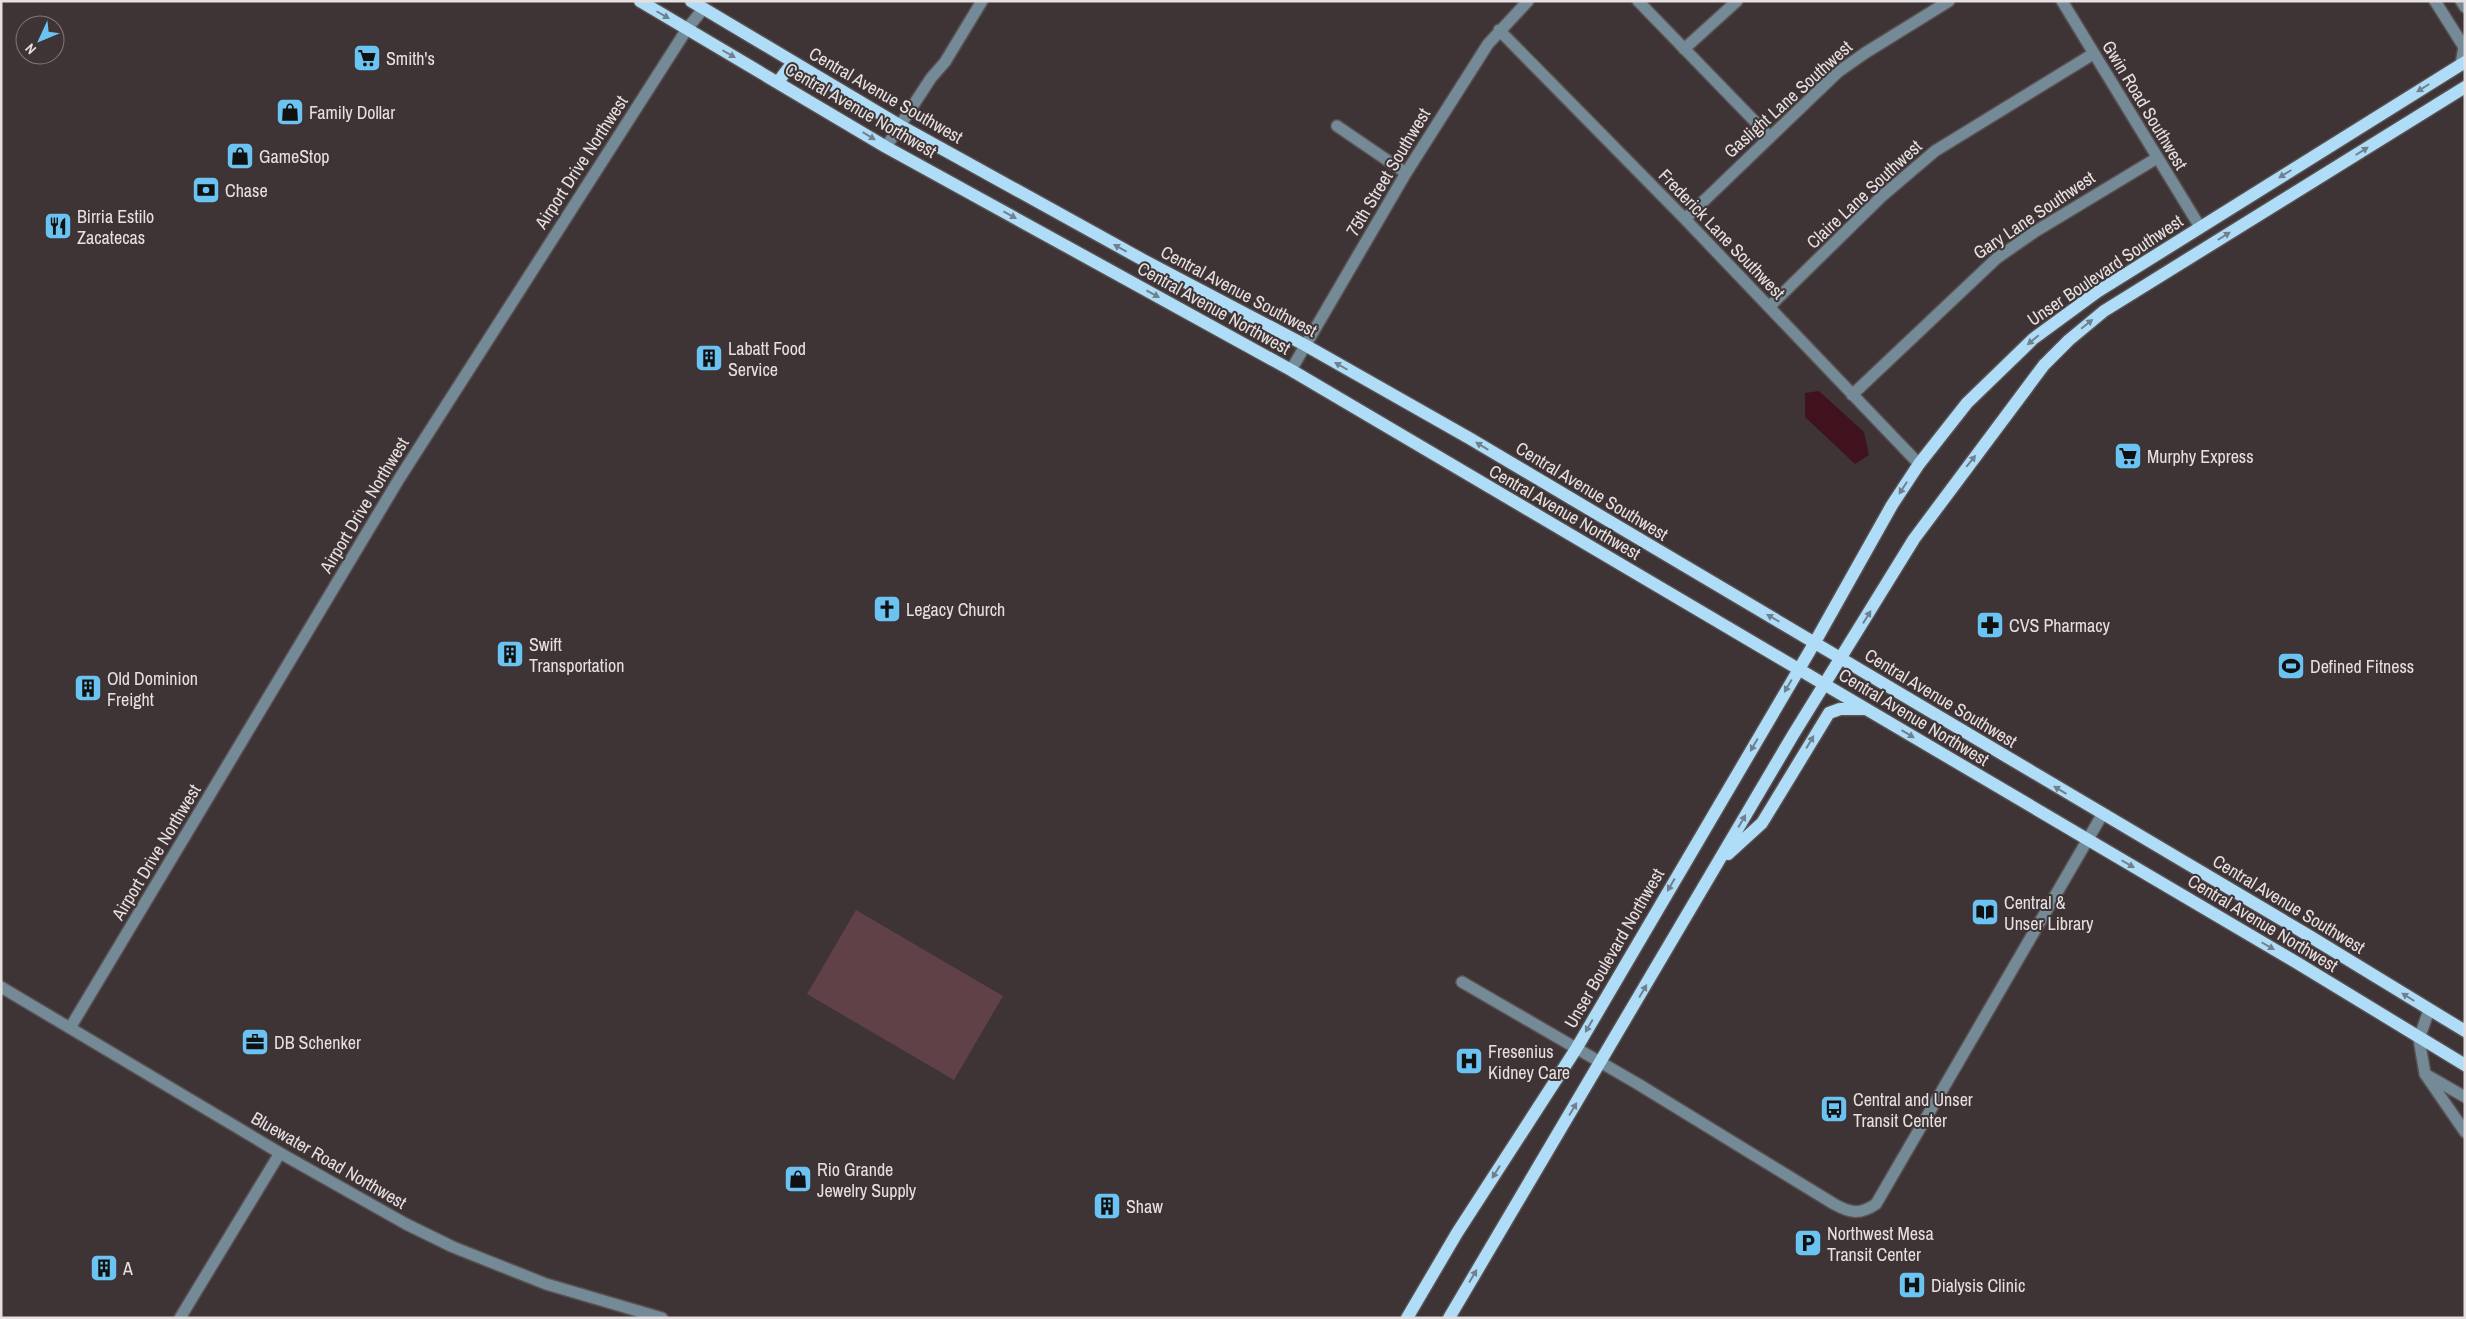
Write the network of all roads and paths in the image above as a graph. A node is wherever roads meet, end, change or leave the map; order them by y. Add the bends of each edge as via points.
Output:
1 (640, 1) edge
2 (691, 1) edge
3 (982, 1) edge
4 (1528, 1) edge
5 (1638, 1) edge
6 (1737, 1) edge
7 (1949, 1) edge
8 (2062, 1) edge
9 (2435, 1) edge
10 (2461, 1) edge
11 (2465, 7) edge
12 (703, 8) junction
13 (687, 29) junction
14 (1499, 30) junction
15 (1684, 49) junction
16 (2093, 54) junction
17 (793, 62) junction
18 (2463, 63) edge
19 (778, 82) junction
20 (2465, 87) edge
21 (899, 125) junction
22 (1337, 126) dead end
23 (1769, 136) junction
24 (886, 146) junction
25 (2157, 158) junction
26 (1406, 173) junction
27 (1684, 219) junction
28 (2200, 227) junction
29 (1769, 307) junction
30 (1305, 345) junction
31 (1291, 370) junction
32 (1852, 395) junction
33 (1919, 464) junction
34 (1814, 642) junction
35 (1840, 658) junction
36 (1798, 669) junction
37 (1824, 684) junction
38 (1866, 709) junction
39 (2102, 815) junction
40 (2086, 839) junction
41 (1718, 863) junction
42 (1462, 982) dead end
43 (1, 986) edge
44 (2429, 1010) junction
45 (70, 1028) junction
46 (2465, 1031) edge
47 (2419, 1038) junction
48 (1576, 1049) junction
49 (1600, 1063) junction
50 (2465, 1065) edge
51 (2424, 1074) junction
52 (2465, 1097) edge
53 (2465, 1132) edge
54 (280, 1153) junction
55 (180, 1318) edge
56 (662, 1318) edge
57 (1407, 1318) edge
58 (1449, 1318) edge

1 -> 13 main road, Central Avenue Northwest
2 - 12 main road, Central Avenue Southwest
3 - 21 street
4 - 14 street, 75th Street Southwest
5 - 15 street
6 - 15 street
7 - 23 street, Gaslight Lane Southwest via 1851,62
8 - 16 street, Gwin Road Southwest
9 - 18 street via 2464,47
10 - 11 street
12 - 13 street, Airport Drive Northwest
12 - 17 main road, Central Avenue Southwest
13 -> 19 main road, Central Avenue Northwest
13 - 45 street, Airport Drive Northwest via 399,479
14 - 26 street, 75th Street Southwest
14 - 27 street, Frederick Lane Southwest
15 - 23 street
16 - 25 street, Gwin Road Southwest
16 - 29 street, Claire Lane Southwest via 1935,151 1881,197
17 - 19 main road
17 - 21 main road, Central Avenue Southwest
18 -> 28 main road, Unser Boulevard Southwest
19 -> 24 main road, Central Avenue Northwest
35 -> 20 main road, Unser Boulevard Southwest via 1914,538 1942,499 2023,390 2069,340 2104,311
21 - 24 street
30 -> 21 main road, Central Avenue Southwest via 1144,261
22 - 26 street
23 - 27 street, Gaslight Lane Southwest
24 -> 31 main road, Central Avenue Northwest
25 - 28 street, Gwin Road Southwest
25 - 32 street, Gary Lane Southwest via 1997,258
26 - 30 street, 75th Street Southwest
27 - 29 street, Frederick Lane Southwest
28 -> 33 main road, Unser Boulevard Southwest via 2097,292 2032,339 1967,403
29 - 32 street, Frederick Lane Southwest
30 - 31 street, 75th Street Southwest
34 -> 30 main road, Central Avenue Southwest
31 - 36 main road, Central Avenue Northwest
32 - 33 street, Frederick Lane Southwest
33 -> 34 main road, Unser Boulevard Southwest
34 - 35 main road, Central Avenue Southwest
34 - 36 main road, Unser Boulevard Northwest
35 - 37 main road, Unser Boulevard Southwest
39 -> 35 main road, Central Avenue Southwest
36 - 37 main road, Central Avenue Northwest
36 -> 48 main road, Unser Boulevard Northwest
37 - 38 main road, Central Avenue Northwest
41 -> 37 main road
38 -> 40 main road, Central Avenue Northwest
41 -> 38 main road via 1762,823 1829,713 1840,709
39 - 40 street
44 -> 39 main road, Central Avenue Southwest
40 -> 47 main road, Central Avenue Northwest
40 - 49 street via 1876,1204 1867,1211 1846,1211
49 -> 41 main road
42 - 48 street
43 - 45 street, Bluewater Road Northwest
44 - 46 main road, Central Avenue Southwest
44 - 47 street
45 - 54 street, Bluewater Road Northwest
47 - 50 main road, Central Avenue Northwest
47 - 51 street
48 - 49 street
48 -> 57 main road, Unser Boulevard Northwest via 1457,1233
58 -> 49 main road
51 - 52 street
51 - 53 street
54 - 55 street
54 - 56 street, Bluewater Road Northwest via 453,1247 546,1284

